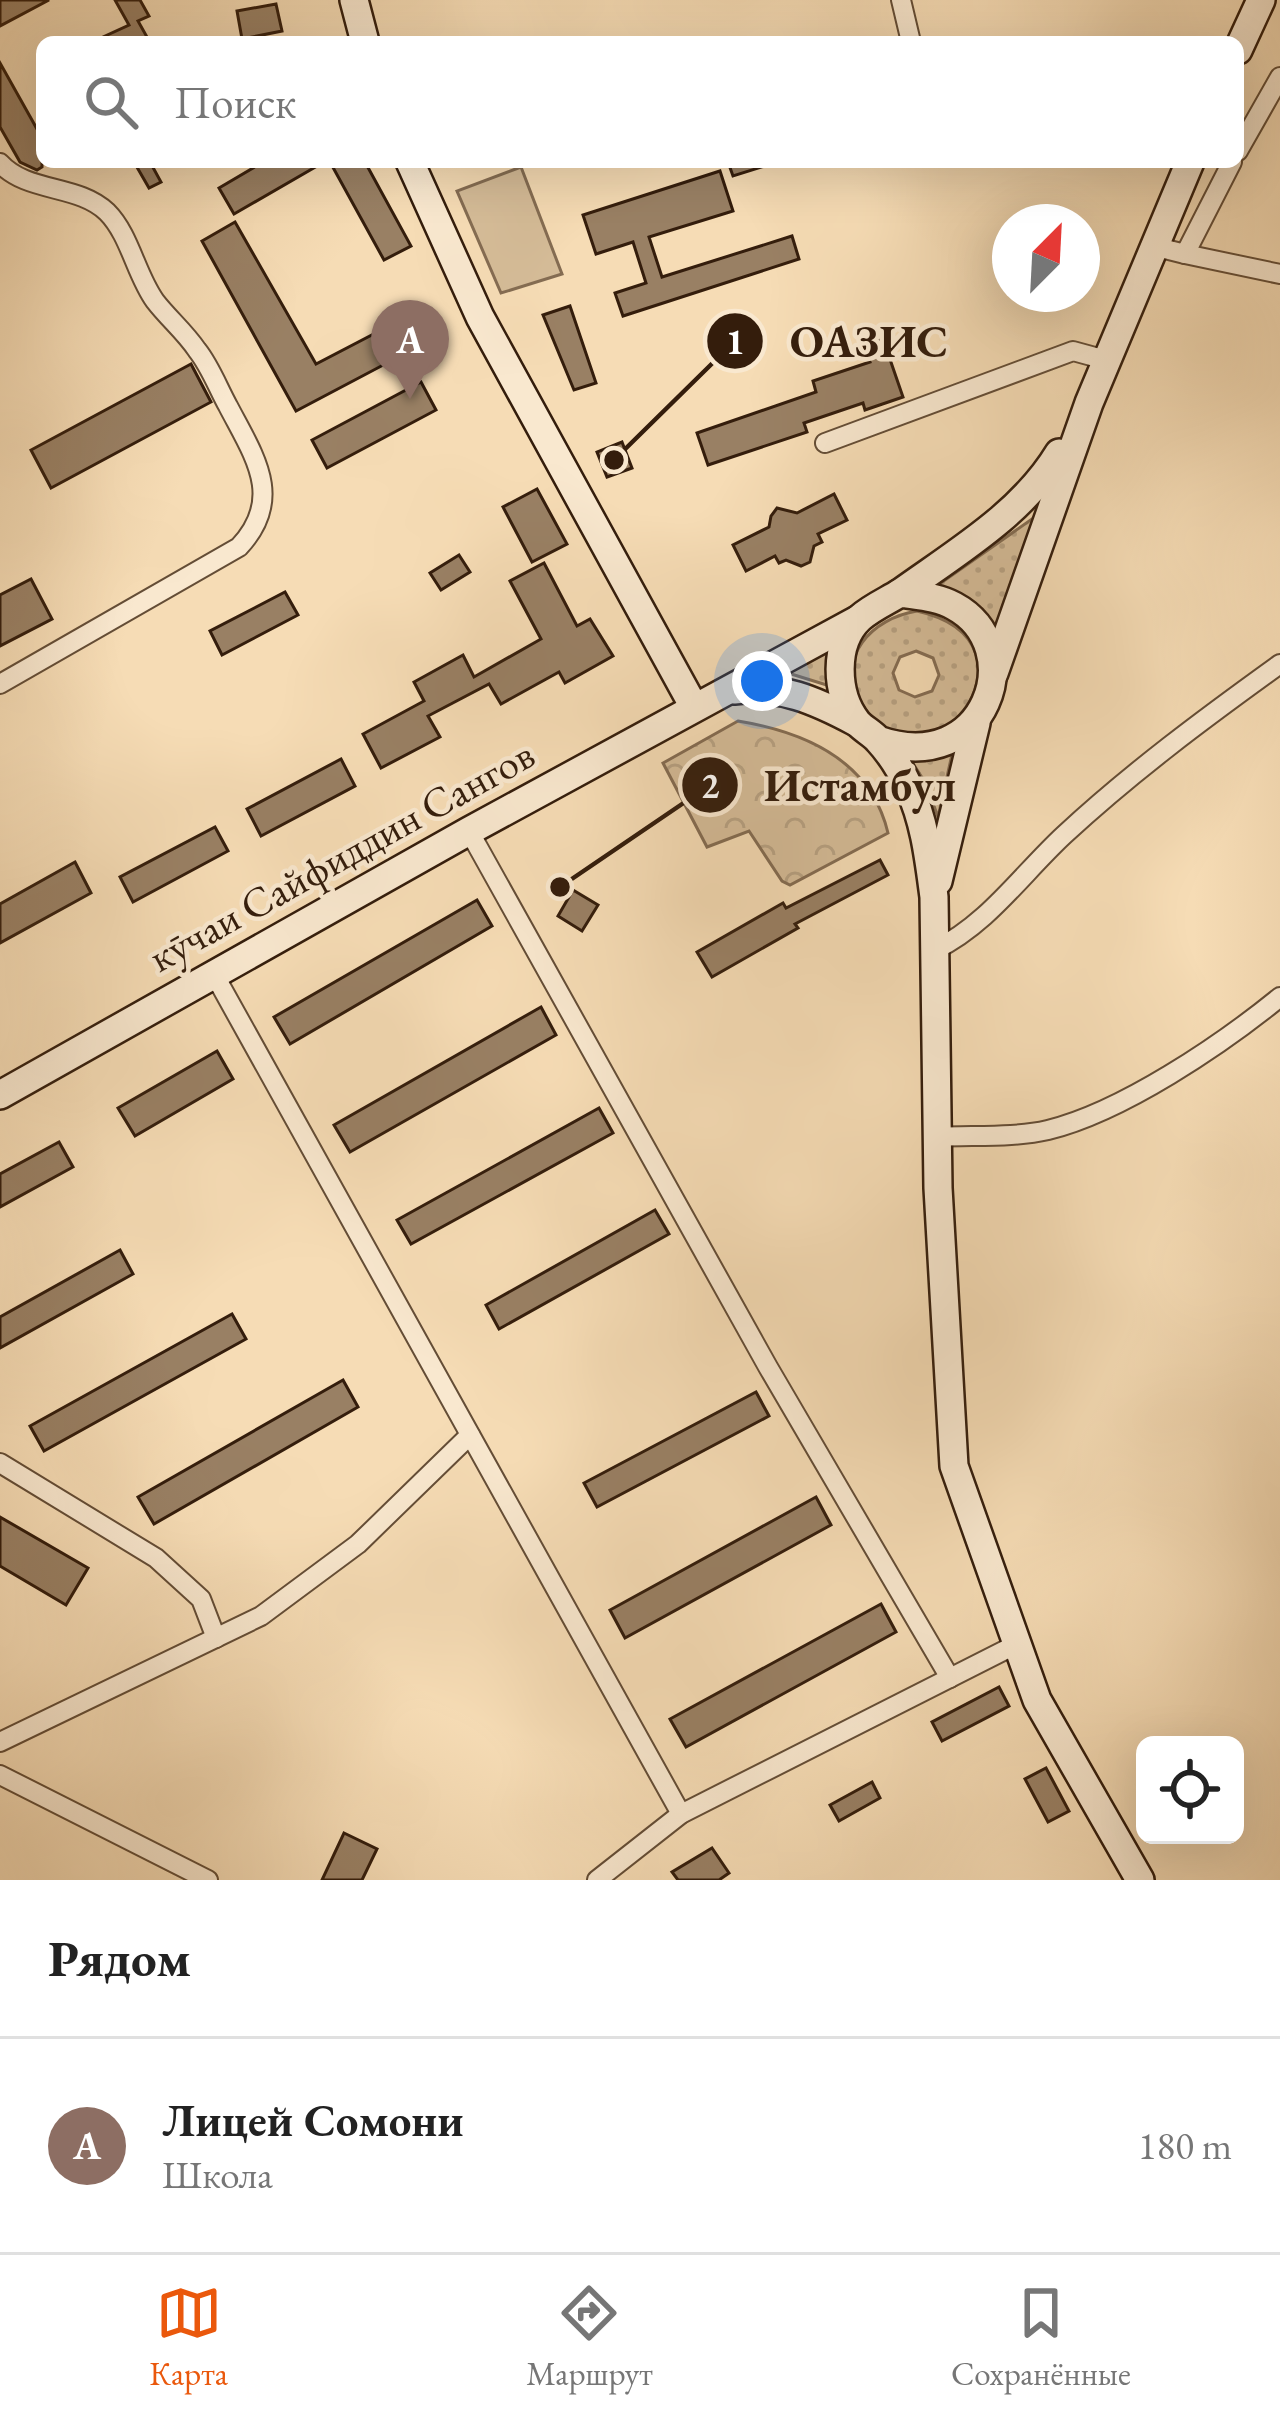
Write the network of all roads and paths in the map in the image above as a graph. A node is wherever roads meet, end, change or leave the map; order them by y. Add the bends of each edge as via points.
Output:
1 (354, 0) edge
2 (901, 0) edge
3 (1261, 0) edge
4 (363, 36) edge
5 (910, 36) edge
6 (1244, 37) edge
7 (1280, 77) edge
8 (1244, 140) edge
9 (0, 164) edge
10 (413, 168) edge
11 (1187, 168) edge
12 (1229, 168) edge
13 (1153, 246) junction
14 (1186, 254) junction
15 (1280, 274) edge
16 (1106, 360) junction
17 (1089, 403) junction
18 (825, 443) dead end
19 (900, 593) junction
20 (857, 620) junction
21 (1280, 664) edge
22 (994, 673) junction
23 (0, 684) edge
24 (724, 691) junction
25 (694, 707) junction
26 (976, 723) junction
27 (868, 732) junction
28 (469, 831) junction
29 (934, 897) junction
30 (935, 950) junction
31 (214, 974) junction
32 (1280, 997) edge
33 (0, 1095) edge
34 (937, 1137) junction
35 (470, 1435) junction
36 (0, 1463) edge
37 (216, 1638) junction
38 (1017, 1644) junction
39 (950, 1678) junction
40 (0, 1742) edge
41 (0, 1775) edge
42 (681, 1814) junction
43 (208, 1880) edge
44 (597, 1880) edge
45 (1140, 1880) edge

1 - 4 street
2 - 5 street
3 - 6 street
7 - 8 street
9 - 23 street via 10,175 92,200 111,216 153,298 199,351 264,488 262,512 238,548
10 - 25 street via 480,317
11 - 13 street
12 - 14 street
13 - 14 street
13 - 16 street
14 - 15 street
16 - 17 street
16 - 18 street via 1073,351
17 - 19 street via 1039,485
17 - 22 street
19 - 20 street
19 - 22 street via 965,615 989,646
20 - 24 street, кӯчаи Сайфиддин Сангов
20 - 27 street via 839,674 844,700
21 - 30 street via 1160,750 967,934
22 - 26 street
24 - 25 street, кӯчаи Сайфиддин Сангов
24 - 27 street via 764,687 813,699
25 - 28 street, кӯчаи Сайфиддин Сангов
26 - 27 street via 931,749 904,749
26 - 29 street
27 - 29 street via 908,786 925,832
28 - 31 street, кӯчаи Сайфиддин Сангов
28 - 39 street
29 - 30 street
30 - 34 street
31 - 33 street, кӯчаи Сайфиддин Сангов
31 - 35 street
32 - 34 street via 1237,1032 1088,1118 1044,1131
34 - 38 street via 954,1466
35 - 37 street via 358,1544 261,1616
35 - 42 street
36 - 37 street via 156,1558 201,1599
37 - 40 street
38 - 39 street
38 - 45 street via 1037,1700
39 - 42 street
41 - 43 street
42 - 44 street

